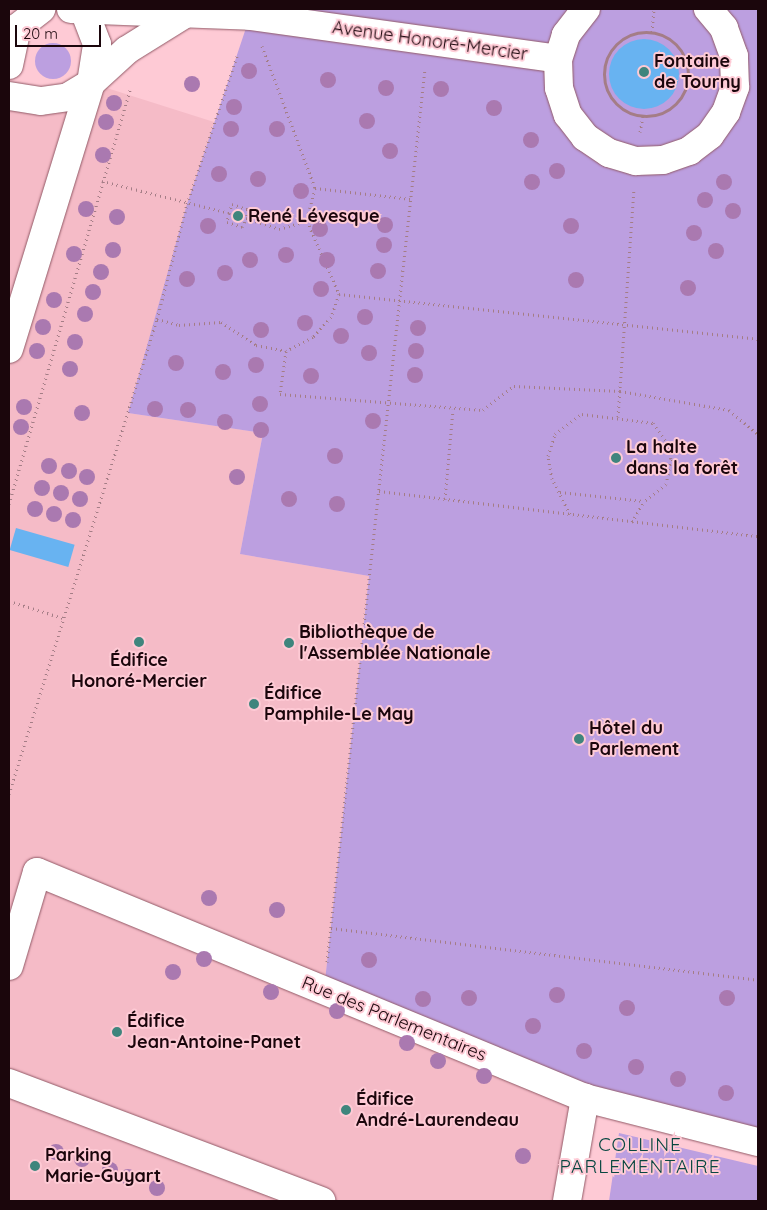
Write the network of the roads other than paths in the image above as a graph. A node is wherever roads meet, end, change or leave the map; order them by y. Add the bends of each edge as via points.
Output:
1 (41, 9) edge
2 (586, 9) edge
3 (708, 9) edge
4 (78, 10) edge
5 (183, 16) junction
6 (558, 59) junction
7 (9, 65) edge
8 (91, 83) junction
9 (746, 88) edge
10 (9, 96) edge
11 (9, 348) edge
12 (9, 966) edge
13 (9, 1083) edge
14 (585, 1098) junction
15 (758, 1142) edge
16 (321, 1201) edge
17 (567, 1201) edge

1 - 7 main road via 17,28
2 - 6 main road via 566,35
3 - 9 main road via 724,28
4 - 5 main road, Avenue Honoré-Mercier
4 - 8 main road via 97,44
5 - 6 main road, Avenue Honoré-Mercier via 250,16
5 - 8 main road via 127,50
6 - 9 main road via 559,88 568,115 585,137 609,153 636,161 663,160 696,146
8 - 10 main road via 68,97 41,101
8 - 11 main road
12 - 14 main road, Rue des Parlementaires via 37,872
13 - 16 main road
14 - 15 main road, Rue des Parlementaires
14 - 17 main road

